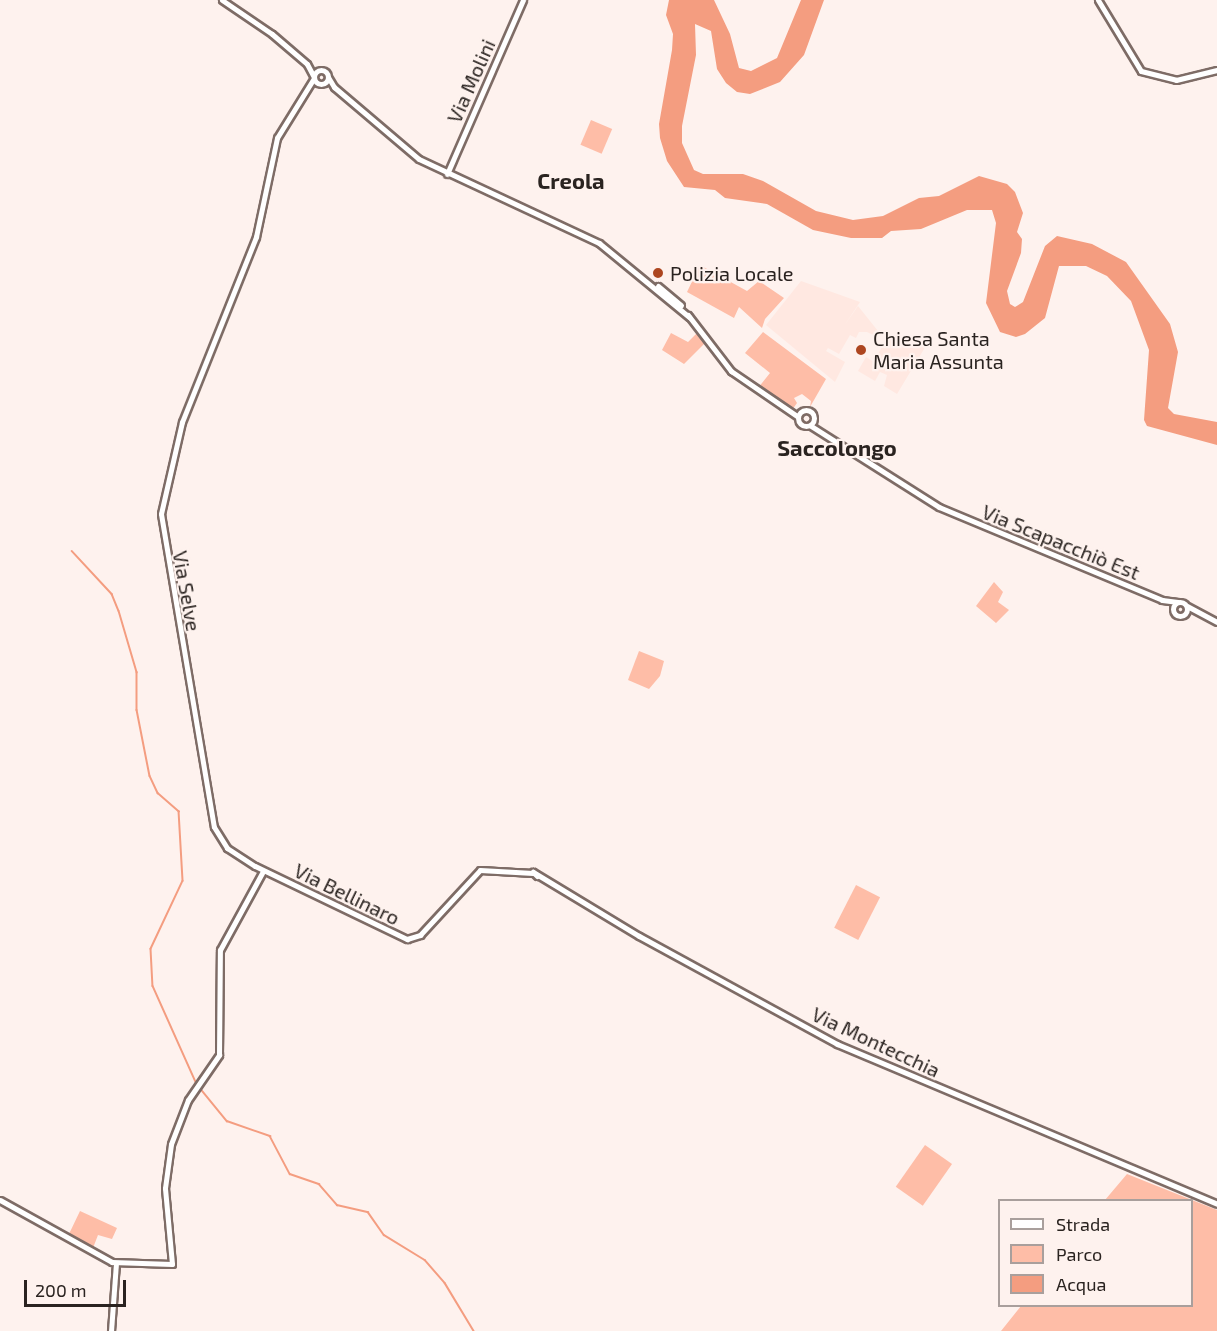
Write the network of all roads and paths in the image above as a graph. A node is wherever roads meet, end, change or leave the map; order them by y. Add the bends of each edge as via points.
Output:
1 (222, 0) edge
2 (523, 0) edge
3 (1098, 0) edge
4 (307, 64) junction
5 (321, 70) junction
6 (1217, 70) edge
7 (314, 77) junction
8 (328, 77) junction
9 (322, 84) junction
10 (334, 87) junction
11 (311, 88) junction
12 (447, 174) junction
13 (797, 416) junction
14 (811, 426) junction
15 (1162, 600) junction
16 (1178, 602) junction
17 (1186, 604) junction
18 (1173, 611) junction
19 (1184, 615) junction
20 (1201, 616) junction
21 (1217, 622) edge
22 (263, 871) junction
23 (535, 874) joint
24 (0, 1200) edge
25 (1217, 1204) edge
26 (116, 1263) junction
27 (111, 1331) edge

1 - 4 street via 258,22
2 - 12 street, Via Molini
3 - 6 street via 1141,71 1176,80
4 - 5 street
4 - 7 street
5 - 7 street
5 - 8 street
7 - 9 street
7 - 11 street, Via Selve
8 - 9 street
8 - 10 street
9 - 10 street
9 - 11 street
10 - 12 street via 414,156
11 - 22 street, Via Selve via 277,138 256,237 182,423 161,514 214,826 227,848
12 - 13 street via 599,243 689,317 731,371
13 - 14 street
13 - 14 street via 799,411 805,411 815,419
14 - 15 street, Via Scapacchiò Est via 947,511
15 - 16 street, Via Scapacchiò Est
15 - 18 street, Via Scapacchiò Est
16 - 17 street, Via Scapacchiò Est
16 - 18 street
17 - 19 street
17 - 20 street, Via Scapacchiò Est
18 - 19 street, Via Scapacchiò Est
19 - 20 street, Via Scapacchiò Est
20 - 21 street, Via Scapacchiò Est
22 - 23 street, Via Bellinaro via 410,940 425,930 480,870
22 - 26 street via 222,942 220,1049 215,1064 182,1113 168,1157 165,1188 172,1263
23 - 25 street, Via Montecchia via 837,1044
24 - 26 street
26 - 27 street

